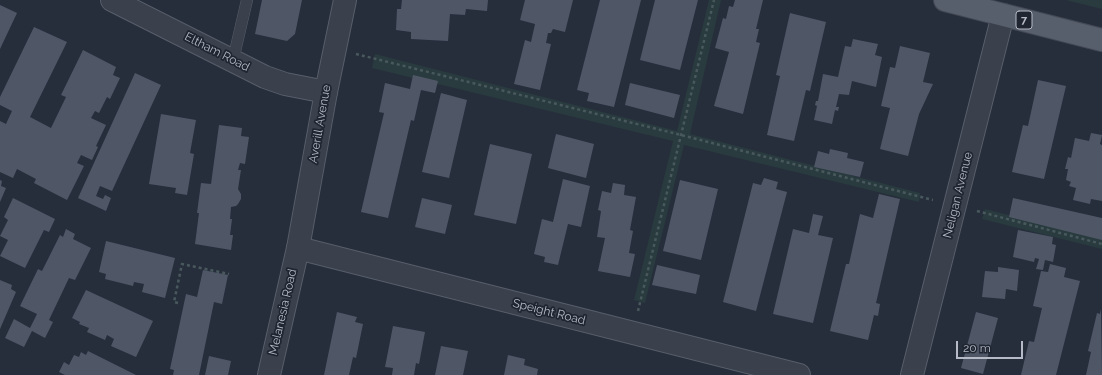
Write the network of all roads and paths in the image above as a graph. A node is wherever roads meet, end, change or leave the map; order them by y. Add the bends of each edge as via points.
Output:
1 (112, 0) edge
2 (246, 0) edge
3 (346, 0) edge
4 (714, 0) edge
5 (945, 0) edge
6 (1003, 15) junction
7 (1102, 40) edge
8 (335, 48) junction
9 (233, 60) junction
10 (326, 92) junction
11 (681, 135) junction
12 (955, 206) junction
13 (1102, 244) edge
14 (298, 248) junction
15 (229, 274) dead end
16 (178, 303) dead end
17 (633, 333) junction
18 (269, 375) edge
19 (799, 375) edge
20 (912, 375) edge

1 - 9 street, Eltham Road
2 - 9 lane
3 - 8 street, Averill Avenue
4 - 11 path
5 - 6 main road, 7
6 - 7 main road, 7
6 - 12 street, Neligan Avenue
8 - 10 street, Averill Avenue
8 - 11 path
9 - 10 street, Eltham Road via 265,77
10 - 14 street, Averill Avenue
11 - 12 path
11 - 17 path
12 - 13 path
12 - 20 street, Neligan Avenue
14 - 17 street, Speight Road
14 - 18 street, Melanesia Road
15 - 16 path via 182,264 174,302
17 - 19 street, Speight Road

